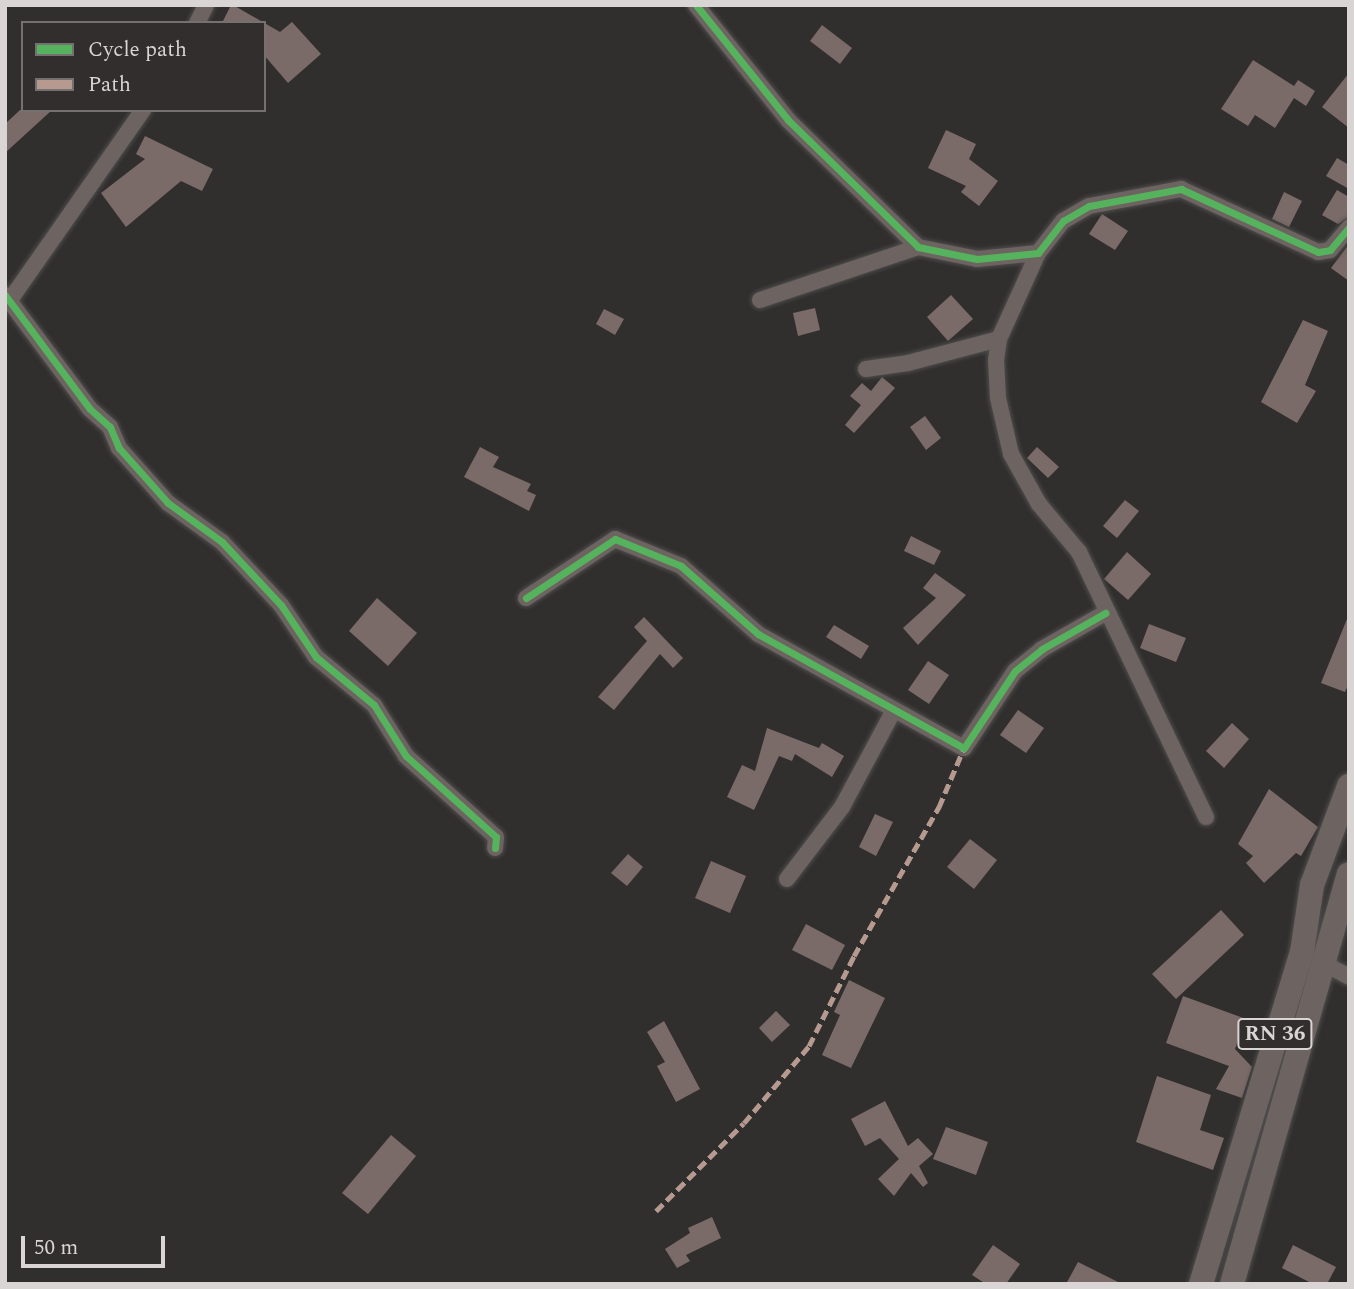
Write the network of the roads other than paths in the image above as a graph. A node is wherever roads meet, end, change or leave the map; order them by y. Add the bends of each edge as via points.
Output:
1 (206, 5) edge
2 (696, 5) edge
3 (198, 21) edge
4 (142, 112) edge
5 (1349, 227) edge
6 (918, 247) junction
7 (1038, 253) junction
8 (8, 298) edge
9 (760, 300) dead end
10 (999, 339) junction
11 (866, 369) dead end
12 (526, 598) dead end
13 (1105, 613) junction
14 (894, 710) junction
15 (1349, 786) edge
16 (1206, 817) dead end
17 (495, 848) dead end
18 (1349, 874) edge
19 (788, 879) dead end
20 (1325, 964) junction
21 (1349, 977) edge
22 (1201, 1284) edge
23 (1232, 1284) edge

1 - 3 street
2 - 6 street via 788,120
4 - 8 street
5 - 7 street via 1330,250 1318,252 1251,223 1201,194 1181,189 1089,206 1063,221
6 - 7 street via 977,259
6 - 9 street
7 - 10 street
8 - 17 street via 90,410 110,427 119,448 168,503 222,542 281,605 316,657 374,705 405,756 496,836
10 - 11 street
10 - 13 street via 998,398 1011,454 1040,504 1079,552
12 - 14 street via 615,539 681,566 758,634
13 - 14 street via 1042,649 1015,671 964,748
13 - 16 street
14 - 19 street via 842,807
15 - 22 main road, RN 36 via 1312,885 1302,952
18 - 20 main road, RN 36
20 - 21 street
20 - 23 main road, RN 36

